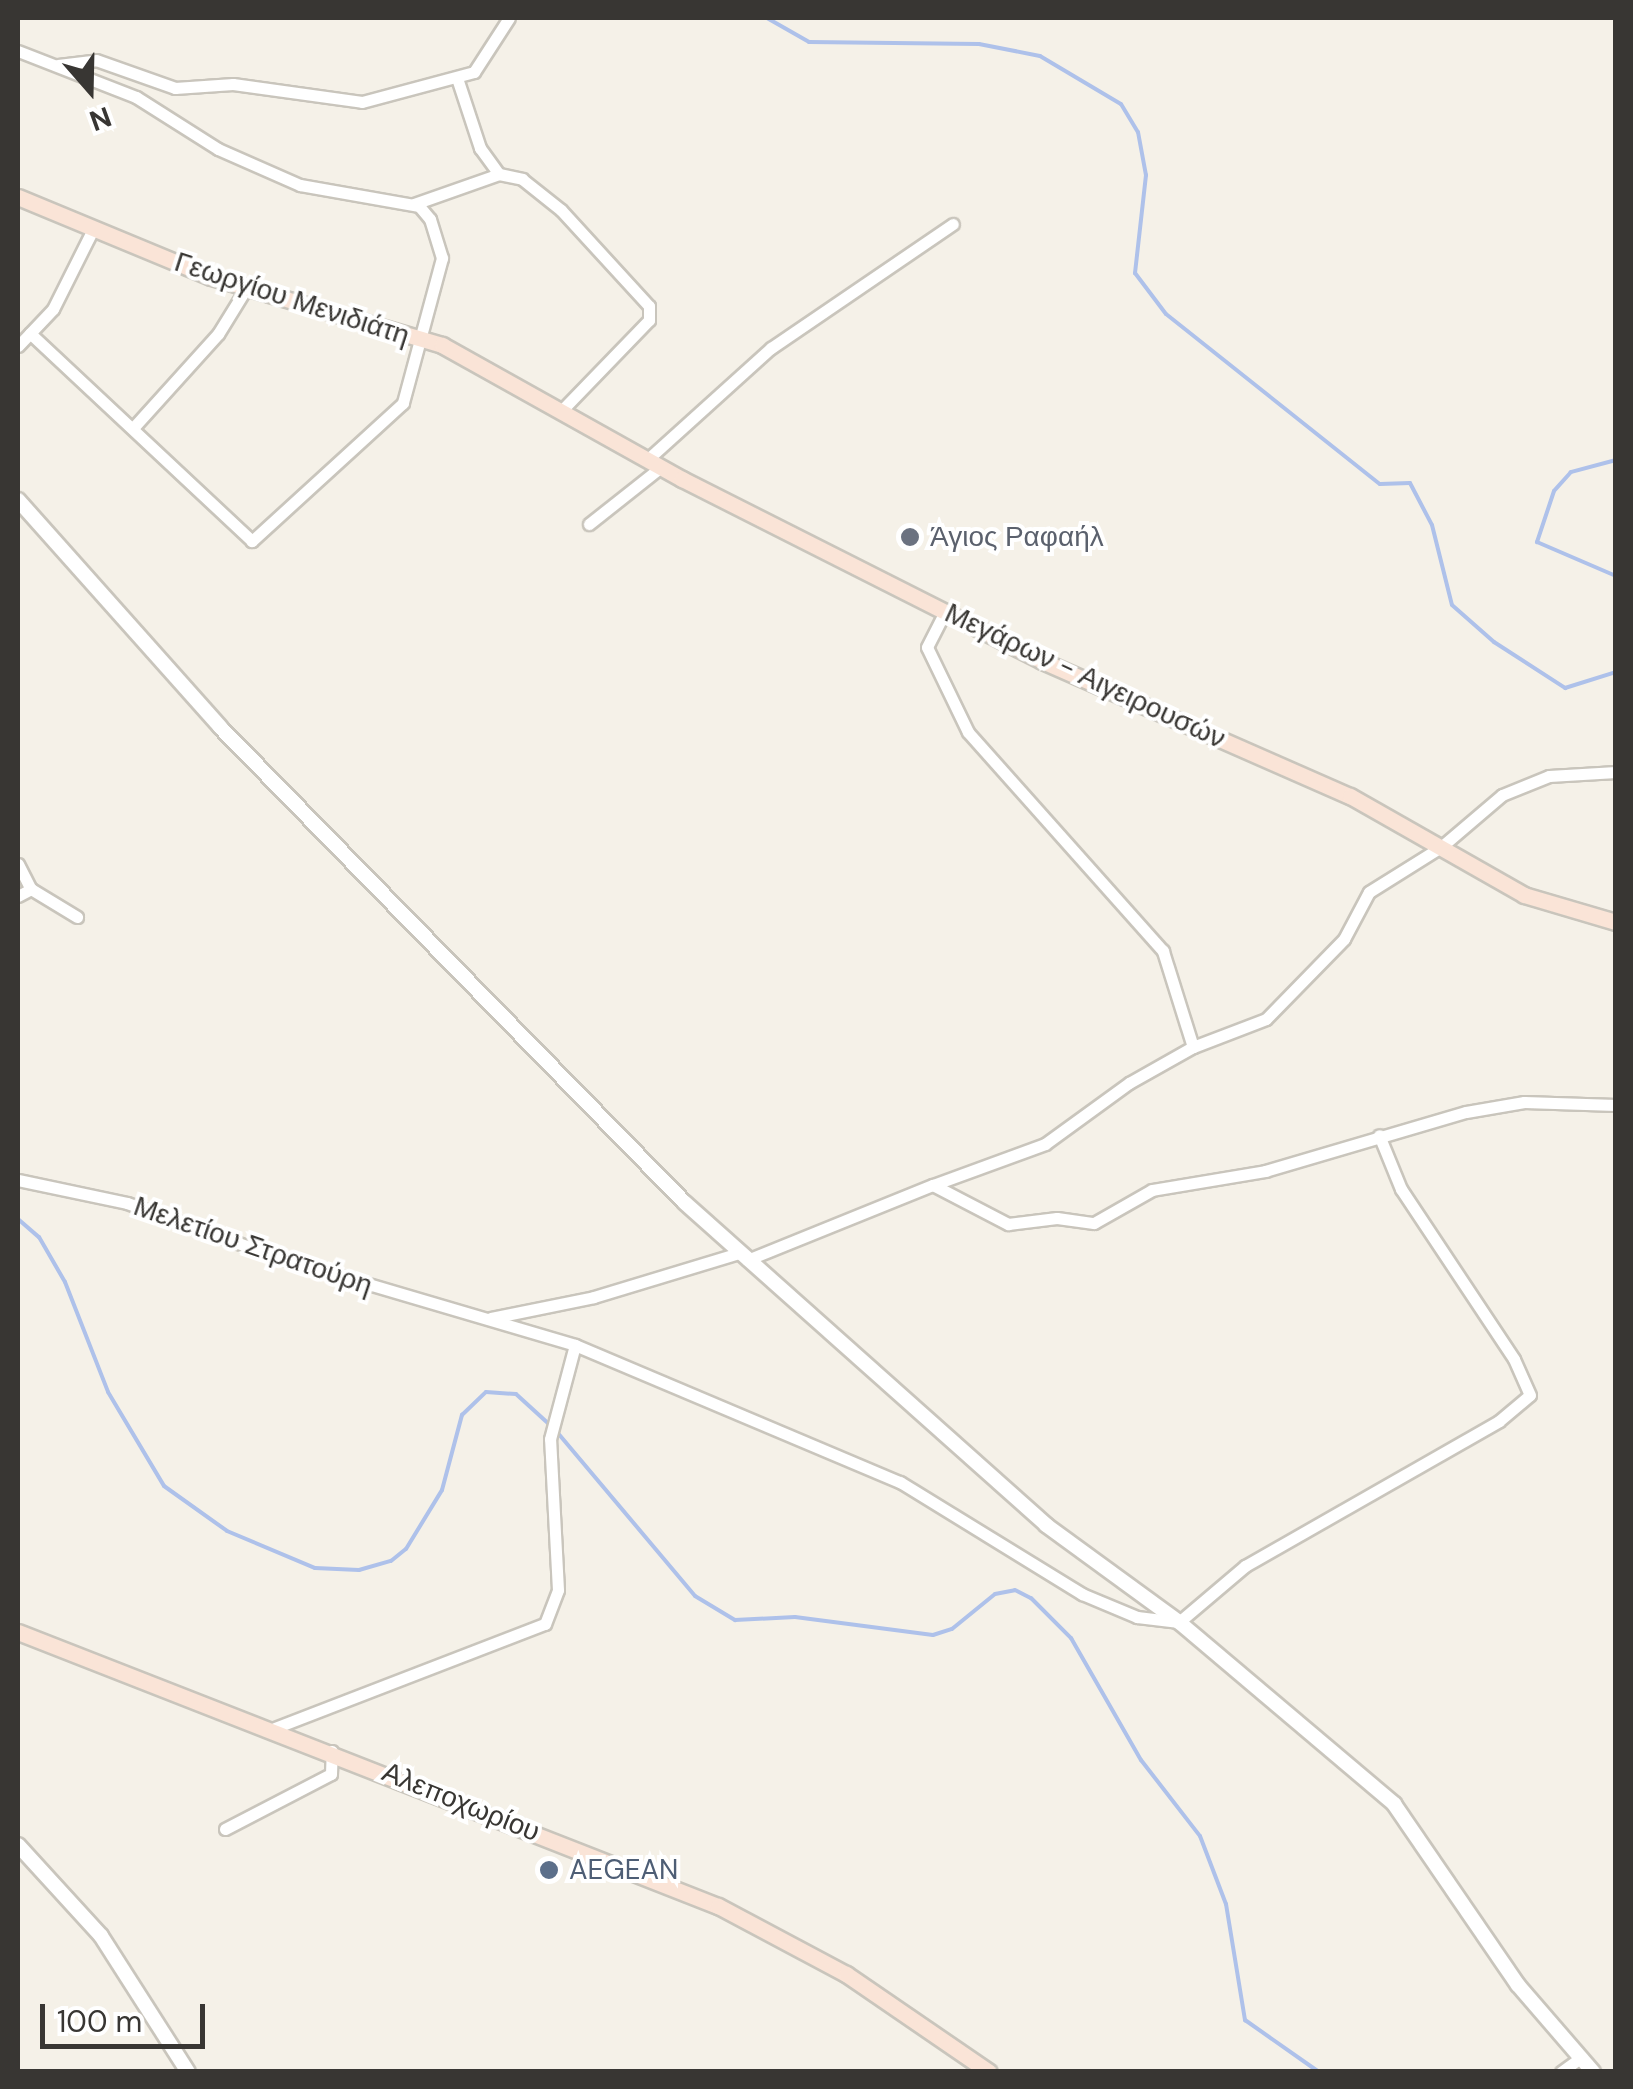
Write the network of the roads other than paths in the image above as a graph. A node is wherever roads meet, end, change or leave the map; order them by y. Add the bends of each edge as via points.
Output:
1 (510, 18) edge
2 (18, 52) edge
3 (58, 65) junction
4 (457, 78) junction
5 (499, 174) junction
6 (18, 197) edge
7 (414, 204) junction
8 (954, 224) dead end
9 (92, 229) junction
10 (247, 287) junction
11 (30, 333) junction
12 (422, 341) junction
13 (18, 346) edge
14 (562, 410) junction
15 (133, 428) junction
16 (654, 463) junction
17 (18, 500) edge
18 (589, 524) dead end
19 (945, 612) junction
20 (1616, 772) edge
21 (1441, 847) junction
22 (18, 864) edge
23 (31, 889) junction
24 (18, 896) edge
25 (77, 917) dead end
26 (1616, 922) edge
27 (1193, 1047) junction
28 (1616, 1105) edge
29 (1379, 1135) junction
30 (18, 1180) edge
31 (934, 1185) junction
32 (743, 1257) junction
33 (487, 1318) junction
34 (576, 1344) junction
35 (1180, 1622) junction
36 (18, 1632) edge
37 (275, 1728) junction
38 (332, 1750) junction
39 (225, 1829) dead end
40 (18, 1844) edge
41 (1580, 2058) junction
42 (188, 2072) edge
43 (989, 2072) edge
44 (1561, 2072) edge
45 (1593, 2072) edge

1 - 4 street via 484,63
2 - 3 street
3 - 4 street via 96,60 175,88 234,84 344,104
3 - 7 street via 136,96 218,149 280,177
4 - 5 street via 480,148
5 - 7 street
5 - 14 street via 544,194 648,306 648,320
6 - 9 main road, Γεωργίου Μενιδιάτη
7 - 12 street via 430,219 442,258
8 - 16 street via 772,348
9 - 10 main road, Γεωργίου Μενιδιάτη
9 - 11 street via 62,293
10 - 12 main road, Γεωργίου Μενιδιάτη
10 - 15 street via 218,334
11 - 13 street
11 - 15 street
12 - 14 main road, Γεωργίου Μενιδιάτη via 468,358
12 - 15 street via 403,402 256,540 244,536
14 - 16 main road, Μεγάρων - Αιγειρουσών
16 - 18 street
16 - 19 main road, Μεγάρων - Αιγειρουσών
17 - 32 street via 220,727
19 - 21 main road, Μεγάρων - Αιγειρουσών via 1131,703 1316,780
19 - 27 street via 927,647 968,732 1163,952
20 - 21 street via 1567,773 1516,788
21 - 26 main road, Μεγάρων - Αιγειρουσών via 1524,895
21 - 27 street via 1369,892 1344,939 1266,1019
22 - 23 street
23 - 24 street
23 - 25 street
27 - 31 street via 1045,1144
28 - 29 street via 1524,1102
29 - 31 street via 1265,1171 1152,1190 1094,1223 1057,1218 1008,1224
29 - 35 street via 1401,1189 1514,1359 1530,1395 1499,1421 1246,1566
30 - 33 street, Μελετίου Στρατούρη via 127,1203 280,1258
31 - 32 street
32 - 33 street via 594,1298
32 - 35 street via 1046,1526
33 - 34 street, Μελετίου Στρατούρη
34 - 35 street, Μελετίου Στρατούρη via 882,1474 1082,1594 1136,1617
34 - 37 street via 552,1418 558,1590 545,1624
35 - 41 street via 1402,1812 1512,1976
36 - 37 main road, Αλεποχωρίου
37 - 38 main road, Αλεποχωρίου
38 - 39 street via 331,1774
38 - 43 main road, Αλεποχωρίου via 718,1906 846,1974
40 - 42 street via 91,1923
41 - 44 street
41 - 45 street

